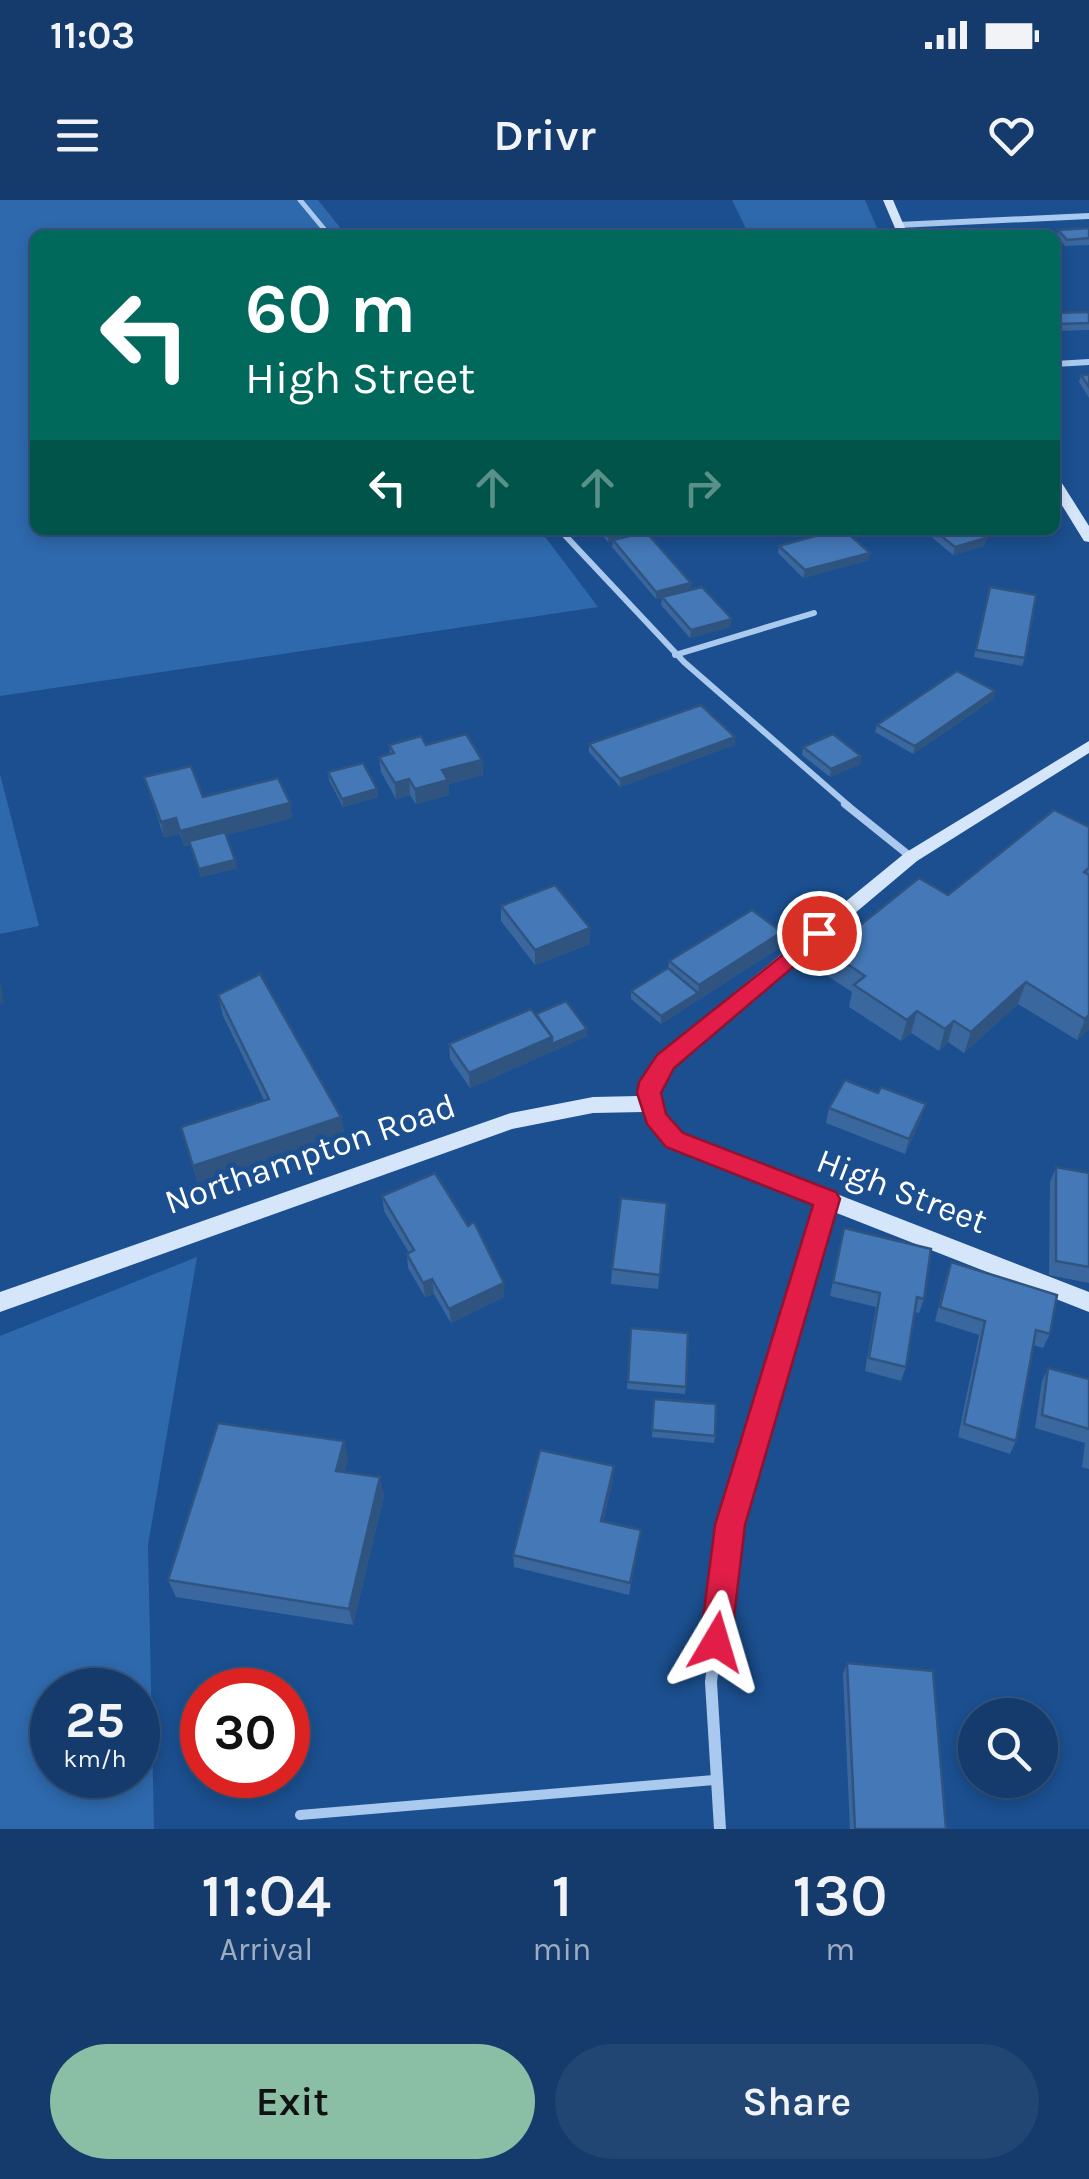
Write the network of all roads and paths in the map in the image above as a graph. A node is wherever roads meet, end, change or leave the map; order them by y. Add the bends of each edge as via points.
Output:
1 (300, 200) edge
2 (888, 200) edge
3 (1089, 216) edge
4 (325, 230) edge
5 (900, 230) edge
6 (1089, 362) edge
7 (1060, 364) edge
8 (1060, 498) edge
9 (565, 535) edge
10 (1089, 538) edge
11 (814, 613) dead end
12 (674, 655) junction
13 (1089, 746) edge
14 (911, 857) junction
15 (650, 1104) junction
16 (827, 1199) junction
17 (0, 1302) edge
18 (1089, 1302) edge
19 (714, 1780) junction
20 (300, 1814) dead end
21 (720, 1829) edge

1 - 4 lane
2 - 5 street
3 - 5 street
6 - 7 street
8 - 10 street
9 - 12 lane
11 - 12 lane
12 - 14 lane via 762,737
13 - 14 street
14 - 15 street via 666,1061 651,1082
15 - 16 street, High Street via 674,1140
15 - 17 street, Northampton Road via 512,1120
16 - 18 street, High Street
16 - 19 street via 730,1525 711,1682
19 - 20 lane
19 - 21 street

